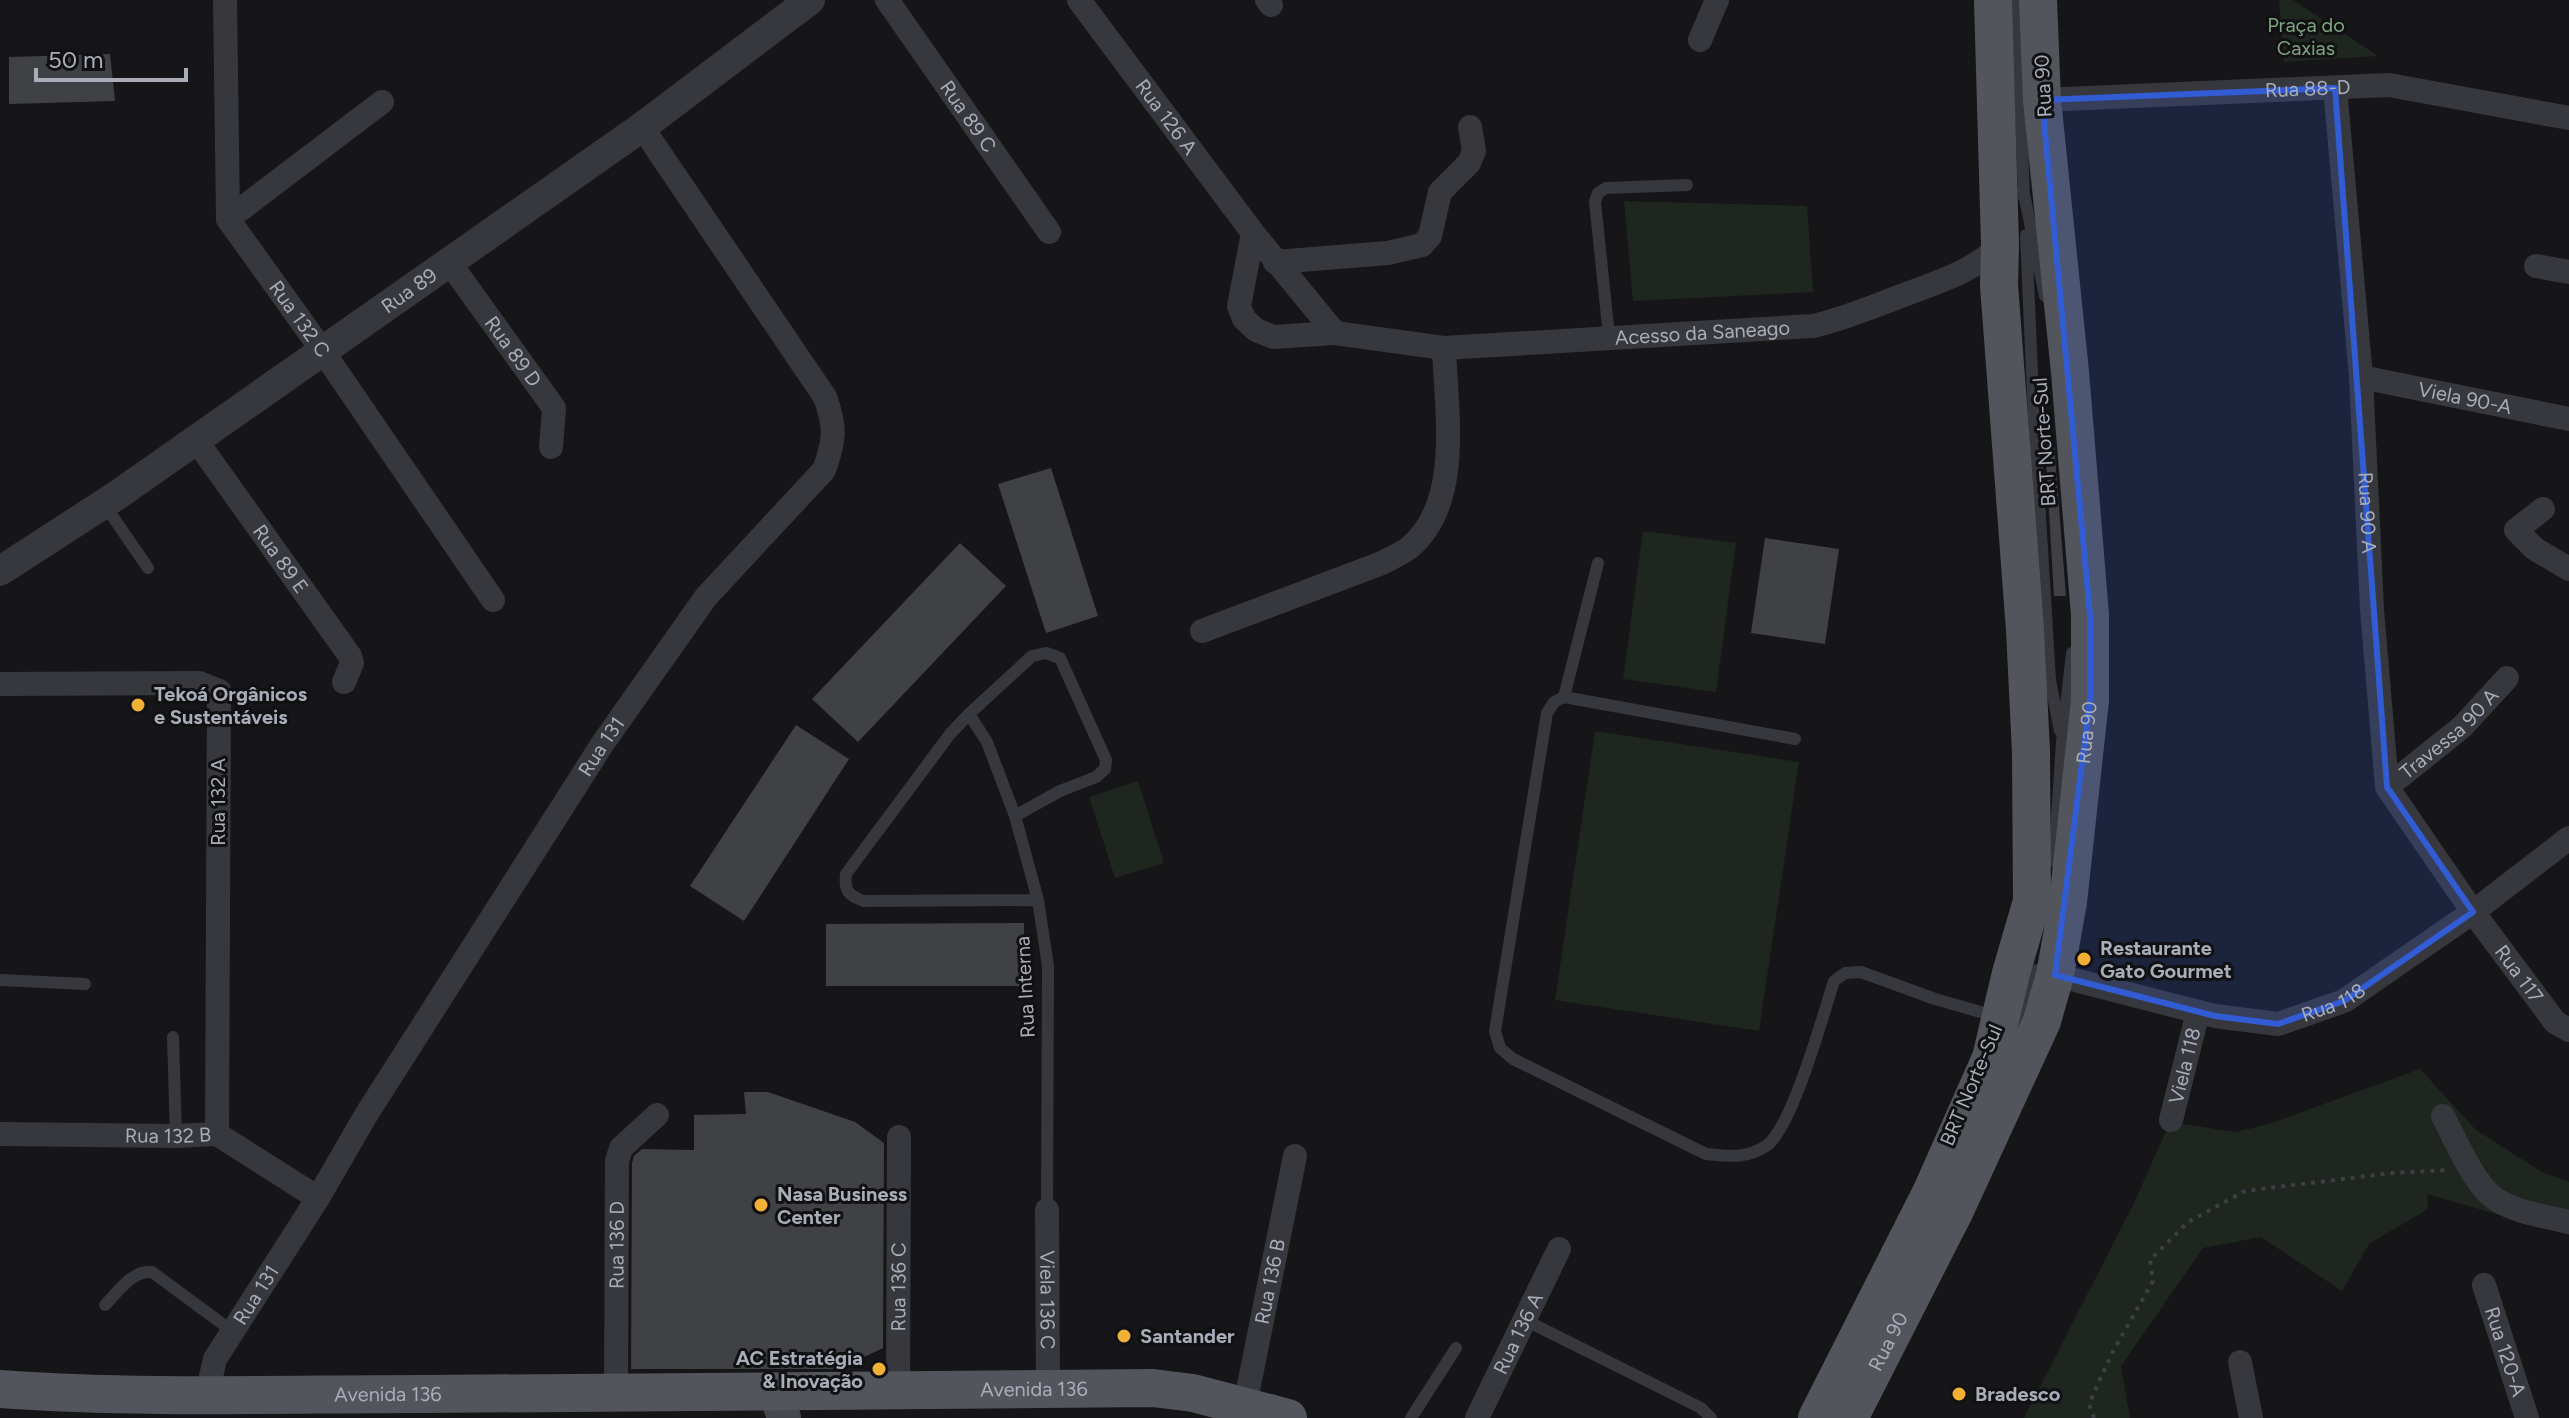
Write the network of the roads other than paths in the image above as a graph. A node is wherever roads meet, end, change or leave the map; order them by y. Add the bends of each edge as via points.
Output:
1 (225, 0) edge
2 (887, 0) edge
3 (1079, 0) edge
4 (1717, 0) edge
5 (1993, 0) edge
6 (2017, 0) edge
7 (2038, 0) edge
8 (791, 5) edge
9 (1700, 40) dead end
10 (2335, 88) junction
11 (2042, 100) junction
12 (382, 102) dead end
13 (2569, 118) edge
14 (642, 127) junction
15 (1470, 127) dead end
16 (1687, 185) dead end
17 (2023, 189) junction
18 (228, 219) junction
19 (1049, 232) dead end
20 (1253, 233) junction
21 (2000, 245) junction
22 (449, 262) junction
23 (1275, 262) junction
24 (2536, 266) dead end
25 (2569, 272) edge
26 (1952, 277) junction
27 (1999, 285) junction
28 (2048, 312) dead end
29 (1335, 333) junction
30 (1609, 336) junction
31 (2054, 342) dead end
32 (1444, 348) junction
33 (322, 350) junction
34 (2361, 377) junction
35 (2569, 419) edge
36 (196, 440) junction
37 (551, 447) dead end
38 (104, 504) junction
39 (2543, 509) dead end
40 (2072, 560) dead end
41 (1598, 563) dead end
42 (148, 568) dead end
43 (2569, 569) edge
44 (0, 571) edge
45 (493, 600) dead end
46 (1202, 631) dead end
47 (2074, 633) dead end
48 (2507, 678) dead end
49 (344, 682) dead end
50 (0, 684) edge
51 (1564, 697) junction
52 (969, 714) junction
53 (1795, 739) dead end
54 (2062, 742) junction
55 (2387, 787) junction
56 (1015, 816) junction
57 (2569, 838) edge
58 (2053, 874) dead end
59 (1038, 900) junction
60 (2473, 912) junction
61 (2035, 971) junction
62 (0, 980) edge
63 (85, 984) dead end
64 (2198, 1012) junction
65 (1991, 1015) junction
66 (2042, 1021) junction
67 (2569, 1030) edge
68 (173, 1037) dead end
69 (2010, 1048) dead end
70 (657, 1115) dead end
71 (2443, 1116) dead end
72 (2171, 1120) dead end
73 (0, 1134) edge
74 (217, 1134) junction
75 (176, 1136) junction
76 (899, 1137) dead end
77 (1295, 1156) dead end
78 (318, 1198) junction
79 (1047, 1210) joint
80 (2569, 1222) edge
81 (1559, 1249) dead end
82 (2484, 1285) dead end
83 (105, 1305) dead end
84 (1525, 1320) junction
85 (232, 1331) junction
86 (1456, 1348) dead end
87 (2240, 1362) dead end
88 (0, 1389) edge
89 (898, 1389) junction
90 (1048, 1389) junction
91 (616, 1393) junction
92 (669, 1393) junction
93 (207, 1394) junction
94 (779, 1405) edge
95 (1245, 1405) junction
96 (481, 1418) edge
97 (1288, 1418) edge
98 (1411, 1418) edge
99 (1477, 1418) edge
100 (1711, 1418) edge
101 (1794, 1418) edge
102 (1817, 1418) edge
103 (1849, 1418) edge
104 (1879, 1418) edge
105 (2251, 1418) edge
106 (2527, 1418) edge

1 - 18 street
2 - 19 street, Rua 89 C
3 - 20 street, Rua 126 A
4 - 9 street
5 - 21 main road, Rua 90
6 - 17 lane, BRT Norte-Sul
7 - 11 main road, Rua 90
8 - 14 street, Rua 89
10 - 11 street, Rua 88-D
10 - 13 street, Rua 88-D via 2389,85
10 - 34 street, Rua 90 A
11 - 61 main road, Rua 90 via 2090,615 2090,700 2068,902
12 - 18 street
14 - 22 street, Rua 89
14 - 78 street, Rua 131 via 825,397 834,421 833,445 824,470 706,597 603,743
15 - 23 street via 1474,151 1440,192 1430,236 1422,245 1388,253
16 - 30 lane via 1606,188 1598,193
17 - 28 lane, BRT Norte-Sul
17 - 54 lane, BRT Norte-Sul via 2050,680
18 - 33 street, Rua 132 C
20 - 23 street
20 - 29 street, Acesso da Saneago via 1239,306 1244,319 1273,337
21 - 26 street, Acesso da Saneago
21 - 27 main road, Rua 90
22 - 33 street, Rua 89
22 - 37 street, Rua 89 D via 554,408
23 - 29 street
24 - 25 street
26 - 27 street, Acesso da Saneago via 1991,279
26 - 30 street, Acesso da Saneago via 1813,326
27 - 61 main road, Rua 90 via 2031,752
29 - 32 street, Acesso da Saneago
30 - 32 street, Acesso da Saneago
31 - 40 lane, BRT Norte-Sul
32 - 46 street via 1448,476 1435,517 1409,547 1382,563
33 - 36 street, Rua 89
33 - 45 street, Rua 132 C
34 - 35 street, Viela 90-A
34 - 55 street, Rua 90 A
36 - 38 street, Rua 89
36 - 49 street, Rua 89 E via 350,656
38 - 42 lane
38 - 44 street, Rua 89
39 - 43 street via 2516,530 2535,549
41 - 51 lane
47 - 54 lane, BRT Norte-Sul
48 - 55 street, Travessa 90 A via 2462,727
50 - 74 street, Rua 132 A via 199,683 219,691
51 - 53 lane
51 - 65 lane via 1547,713 1495,1031 1500,1048 1513,1059 1706,1154 1739,1157 1768,1145 1787,1118 1834,981 1845,973 1861,972
52 - 56 lane, Rua Interna via 987,742
52 - 56 lane via 1032,656 1060,658 1106,760 1105,769
52 - 59 lane via 846,874 844,886 851,897 864,901
54 - 58 lane, BRT Norte-Sul
55 - 60 street, Rua 90 A
56 - 59 lane, Rua Interna
57 - 60 street, Rua 118
59 - 79 lane, Rua Interna via 1048,966
60 - 64 street, Rua 118 via 2344,1001 2278,1024
60 - 67 street, Rua 117 via 2555,1022
61 - 64 street, Rua 118
61 - 65 main road
61 - 66 main road, Rua 90
61 - 69 lane, BRT Norte-Sul
61 - 102 main road, Rua 90
62 - 63 lane
64 - 72 street, Viela 118
65 - 101 main road via 1937,1139
66 - 103 main road, Rua 90 via 1955,1210
66 - 104 main road via 1981,1217
68 - 75 lane
70 - 91 street, Rua 136 D via 621,1148 617,1161
71 - 80 street via 2470,1168 2493,1198 2513,1209
73 - 75 street, Rua 132 B
74 - 75 street, Rua 132 B
74 - 78 street, Rua 132 B
76 - 89 street, Rua 136 C
77 - 95 street, Rua 136 B
78 - 85 street, Rua 131
79 - 90 street, Viela 136 C
81 - 84 street, Rua 136 A
82 - 106 street, Rua 120-A
83 - 85 lane via 134,1275 152,1272
84 - 99 street, Rua 136 A
84 - 100 lane via 1701,1408
85 - 93 street, Rua 131 via 215,1359
86 - 98 lane
87 - 105 street
88 - 93 main road, Avenida 136
89 - 90 main road, Avenida 136
89 - 94 main road, Avenida 136
90 - 95 main road, Avenida 136 via 1153,1388
91 - 92 main road, Avenida 136
91 - 93 main road, Avenida 136
92 - 94 main road, Avenida 136
92 - 96 main road via 653,1407 489,1411
95 - 97 main road, Avenida 136

